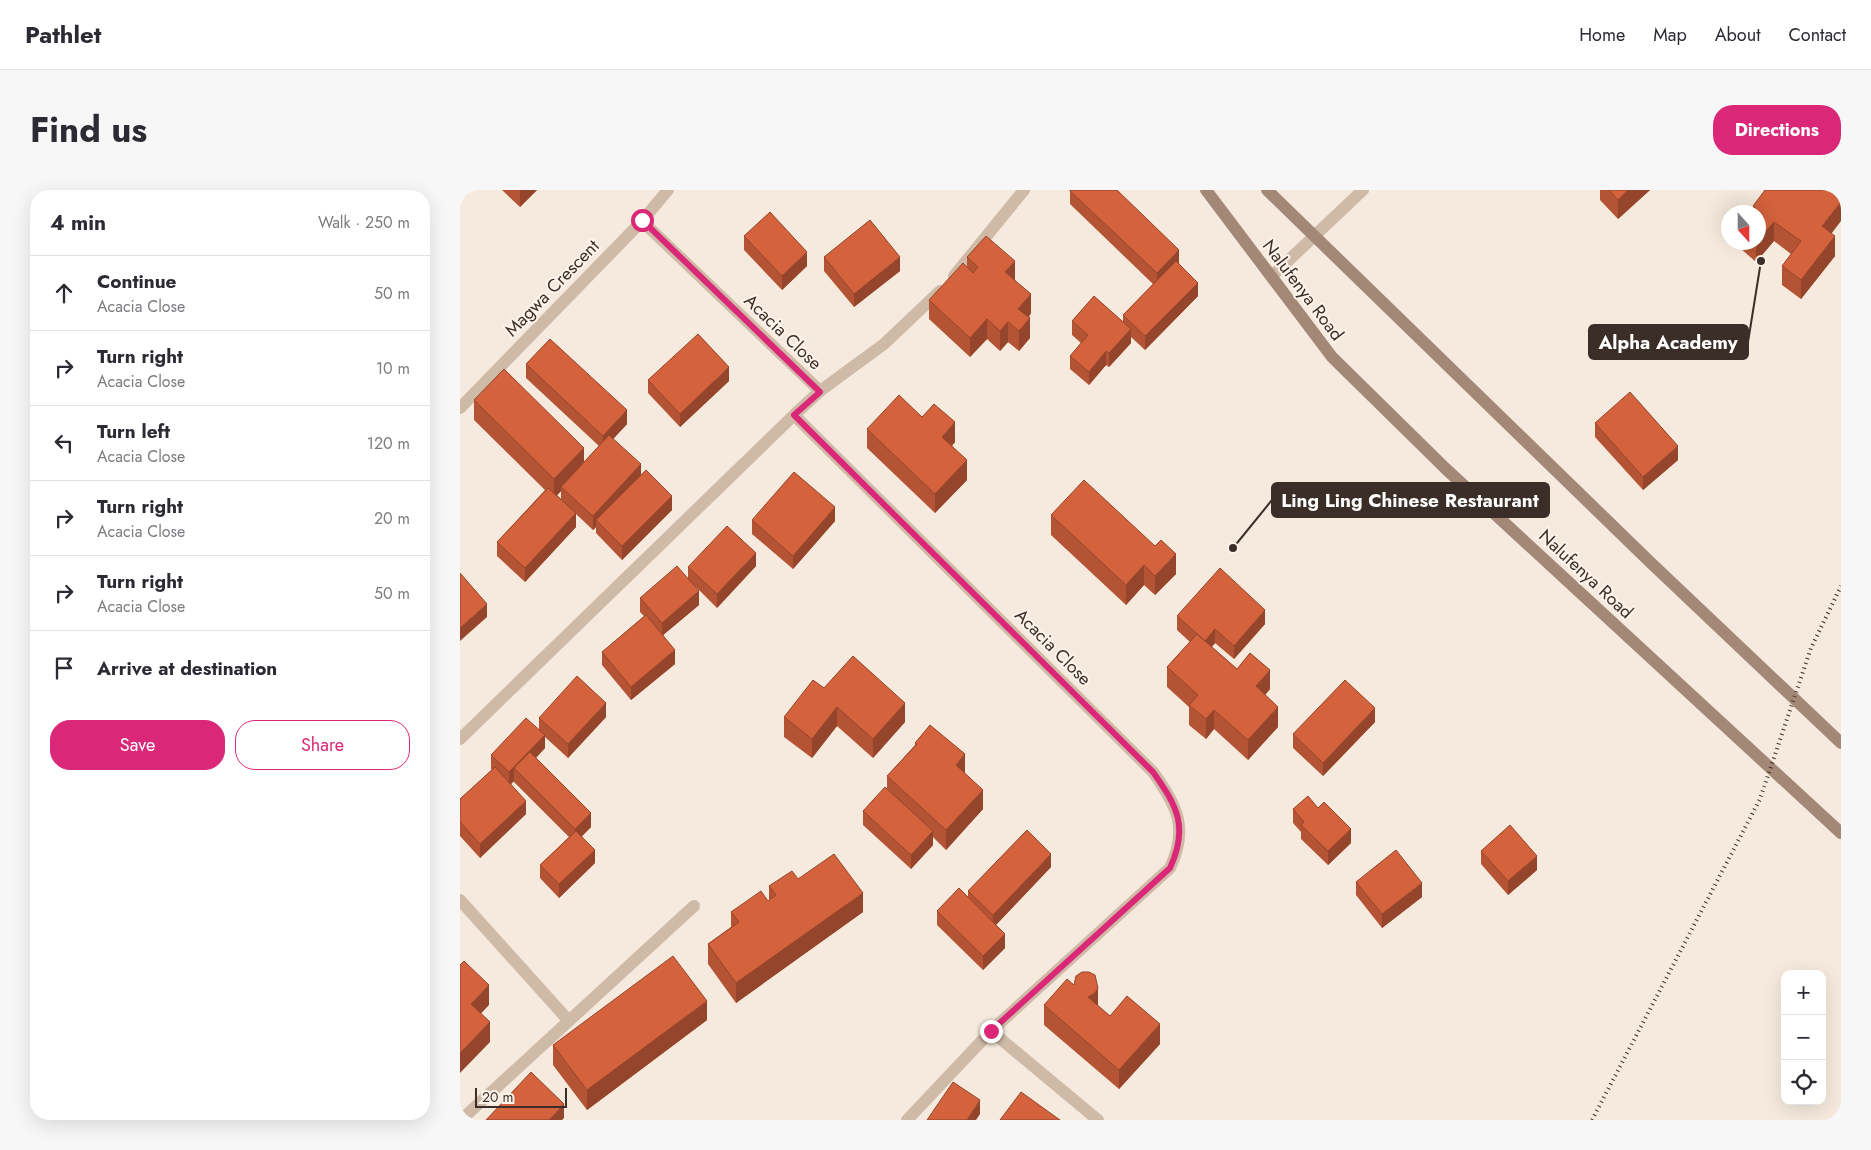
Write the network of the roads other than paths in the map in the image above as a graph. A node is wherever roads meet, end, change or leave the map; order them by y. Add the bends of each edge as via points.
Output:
1 (668, 190) edge
2 (1024, 190) edge
3 (1206, 190) edge
4 (1267, 190) edge
5 (1363, 190) edge
6 (642, 220) junction
7 (1314, 236) junction
8 (1272, 276) junction
9 (820, 392) junction
10 (460, 408) edge
11 (794, 415) junction
12 (460, 738) edge
13 (1841, 743) edge
14 (1841, 833) edge
15 (460, 900) edge
16 (694, 906) dead end
17 (569, 1021) junction
18 (991, 1031) junction
19 (461, 1120) edge
20 (907, 1120) edge
21 (1098, 1120) edge

1 - 6 street, Magwa Crescent
2 - 9 street via 932,299 884,344
3 - 8 street, Nalufenya Road
4 - 7 street
5 - 7 street
6 - 9 street, Acacia Close
6 - 10 street, Magwa Crescent
7 - 8 street
7 - 13 street
8 - 14 street, Nalufenya Road via 1332,357 1446,469
9 - 11 street, Acacia Close
11 - 12 street
11 - 18 street, Acacia Close via 1153,772 1172,800 1180,822 1178,851 1170,868
15 - 17 street
16 - 17 street
17 - 19 street
18 - 20 street, Acacia Close
18 - 21 street

